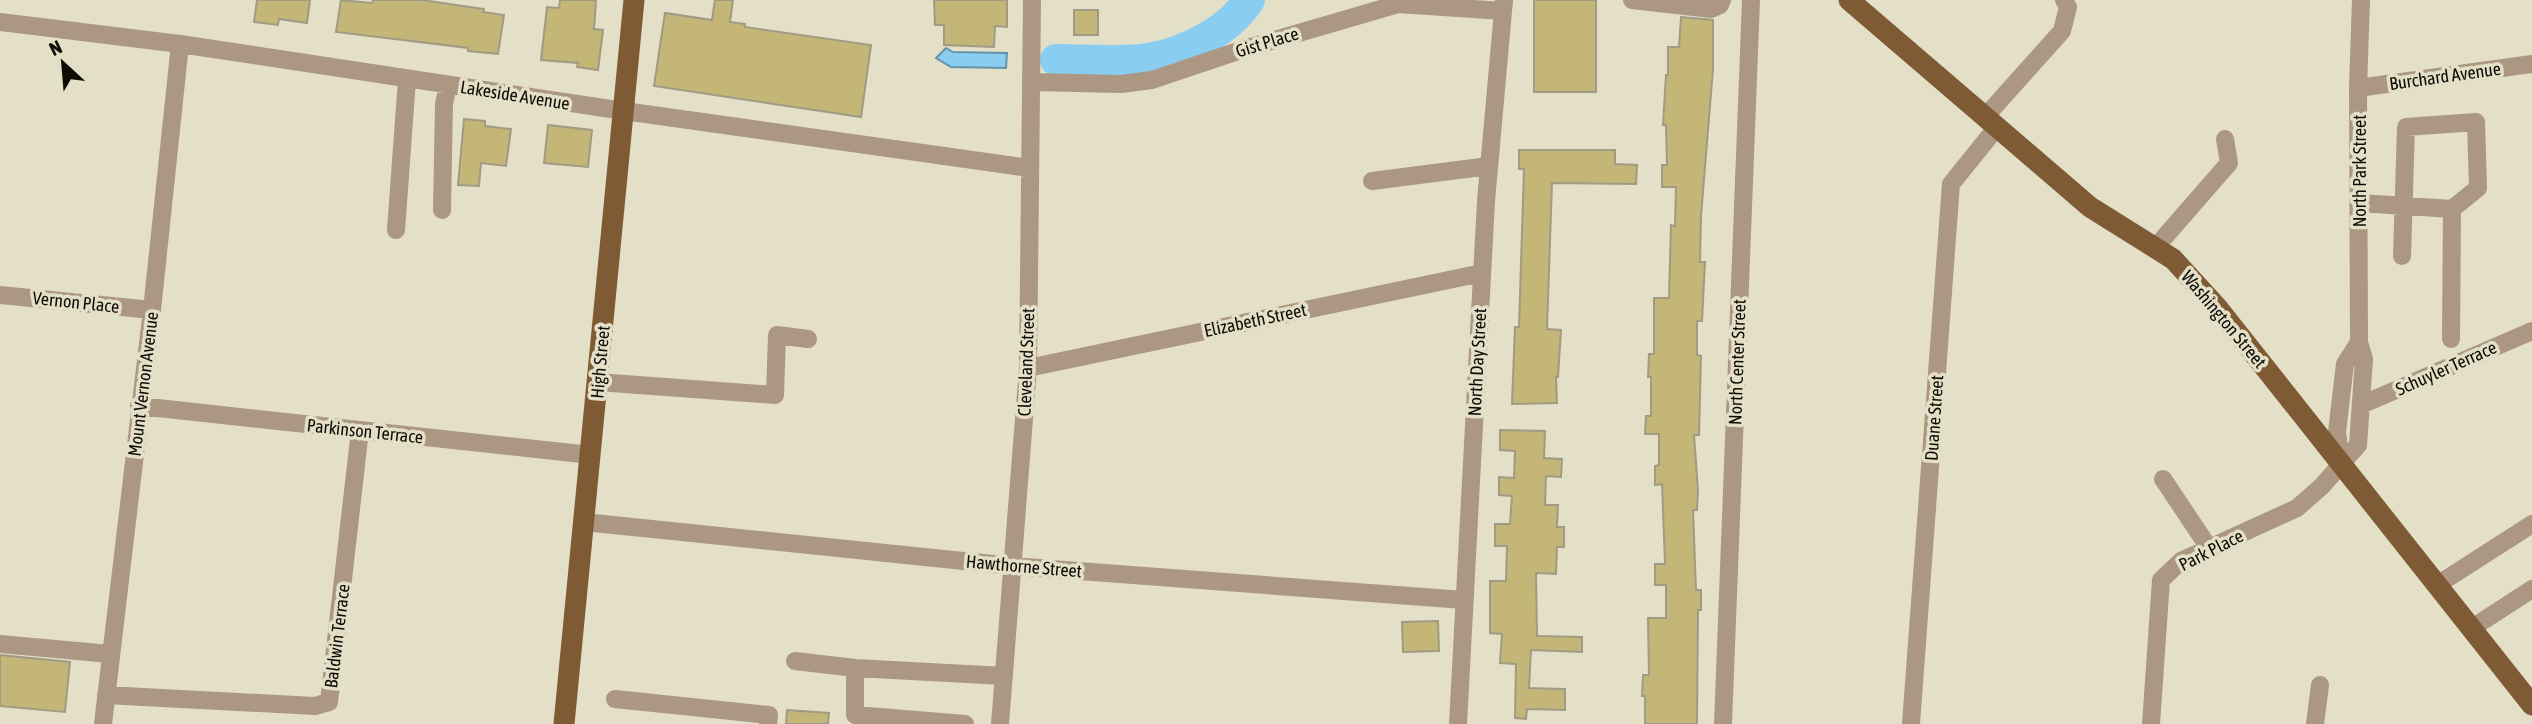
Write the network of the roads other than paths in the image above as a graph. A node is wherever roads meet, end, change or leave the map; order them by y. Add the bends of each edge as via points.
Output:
1 (634, 0) edge
2 (1032, 0) edge
3 (1632, 0) edge
4 (1723, 0) edge
5 (1751, 0) edge
6 (1849, 0) edge
7 (2064, 0) edge
8 (2361, 0) edge
9 (1503, 6) edge
10 (0, 22) edge
11 (180, 44) junction
12 (2532, 64) edge
13 (407, 79) junction
14 (1032, 82) junction
15 (448, 85) junction
16 (2358, 88) junction
17 (624, 111) junction
18 (1991, 122) junction
19 (2225, 139) dead end
20 (1489, 166) junction
21 (1029, 168) junction
22 (1372, 181) dead end
23 (2360, 203) junction
24 (2404, 206) junction
25 (2452, 209) junction
26 (442, 211) dead end
27 (396, 230) dead end
28 (2155, 248) junction
29 (2402, 256) dead end
30 (1482, 273) junction
31 (0, 295) edge
32 (152, 310) junction
33 (2532, 331) edge
34 (808, 339) dead end
35 (2451, 339) dead end
36 (2358, 342) junction
37 (1028, 368) junction
38 (598, 382) junction
39 (2361, 405) junction
40 (139, 406) junction
41 (360, 430) junction
42 (591, 455) junction
43 (2341, 462) junction
44 (2163, 479) dead end
45 (584, 522) junction
46 (2532, 524) edge
47 (2209, 548) junction
48 (1012, 566) junction
49 (2437, 584) junction
50 (2532, 589) edge
51 (1464, 600) junction
52 (2472, 628) junction
53 (0, 644) edge
54 (110, 654) junction
55 (795, 661) dead end
56 (855, 668) junction
57 (1004, 676) junction
58 (2320, 685) dead end
59 (106, 695) junction
60 (615, 699) dead end
61 (2532, 705) edge
62 (103, 724) edge
63 (564, 724) edge
64 (768, 724) edge
65 (965, 724) edge
66 (1000, 724) edge
67 (1458, 724) edge
68 (1723, 724) edge
69 (1911, 724) edge
70 (2151, 724) edge
71 (2315, 724) edge

1 - 17 main road, High Street
2 - 14 street, Cleveland Street
3 - 4 street via 1711,9
5 - 68 street, North Center Street
6 - 18 main road, Washington Street
7 - 18 street, Duane Street via 2068,7 2062,31
8 - 16 street, North Park Street
9 - 14 street, Gist Place via 1398,4 1152,80
9 - 20 street, North Day Street
10 - 11 street, Lakeside Avenue
11 - 13 street, Lakeside Avenue
11 - 32 street, Mount Vernon Avenue
12 - 16 street, Burchard Avenue
13 - 15 street, Lakeside Avenue
13 - 27 street
14 - 21 street, Cleveland Street
15 - 17 street, Lakeside Avenue
15 - 26 street
16 - 23 street, North Park Street
17 - 21 street, Lakeside Avenue
17 - 38 main road, High Street
18 - 28 main road, Washington Street via 2090,206
18 - 69 street, Duane Street via 1951,184
19 - 28 street via 2229,163
20 - 22 street
20 - 30 street, North Day Street
21 - 37 street, Cleveland Street
23 - 24 street
23 - 36 street, North Park Street
24 - 25 street
24 - 25 street via 2406,127 2476,122 2477,188
24 - 29 street
25 - 35 street
28 - 43 main road, Washington Street via 2173,259 2217,307
30 - 37 street, Elizabeth Street
30 - 51 street, North Day Street
31 - 32 street, Vernon Place
32 - 40 street, Mount Vernon Avenue
33 - 39 street, Schuyler Terrace
34 - 38 street via 777,335 775,395
36 - 39 street, North Park Street via 2364,359
36 - 43 street, North Park Street via 2345,363 2337,432
37 - 48 street, Cleveland Street
38 - 42 main road, High Street
39 - 43 street, North Park Street via 2358,445
40 - 41 street, Parkinson Terrace
40 - 54 street, Mount Vernon Avenue
41 - 42 street, Parkinson Terrace
41 - 59 street, Baldwin Terrace via 329,702 315,706
42 - 45 main road, High Street
43 - 47 street, Park Place via 2297,508
43 - 49 main road, Washington Street
44 - 47 street
45 - 48 street, Hawthorne Street
45 - 63 main road, High Street
46 - 49 street
47 - 70 street, Park Place via 2181,561 2161,580
48 - 51 street, Hawthorne Street
48 - 57 street, Cleveland Street
49 - 52 main road, Washington Street
50 - 52 street
51 - 67 street, North Day Street
52 - 61 main road, Washington Street
53 - 54 street
54 - 59 street, Mount Vernon Avenue
55 - 56 street
56 - 57 street
56 - 65 street via 855,715
57 - 66 street, Cleveland Street
58 - 71 street
59 - 62 street, Mount Vernon Avenue
60 - 64 street via 769,715

